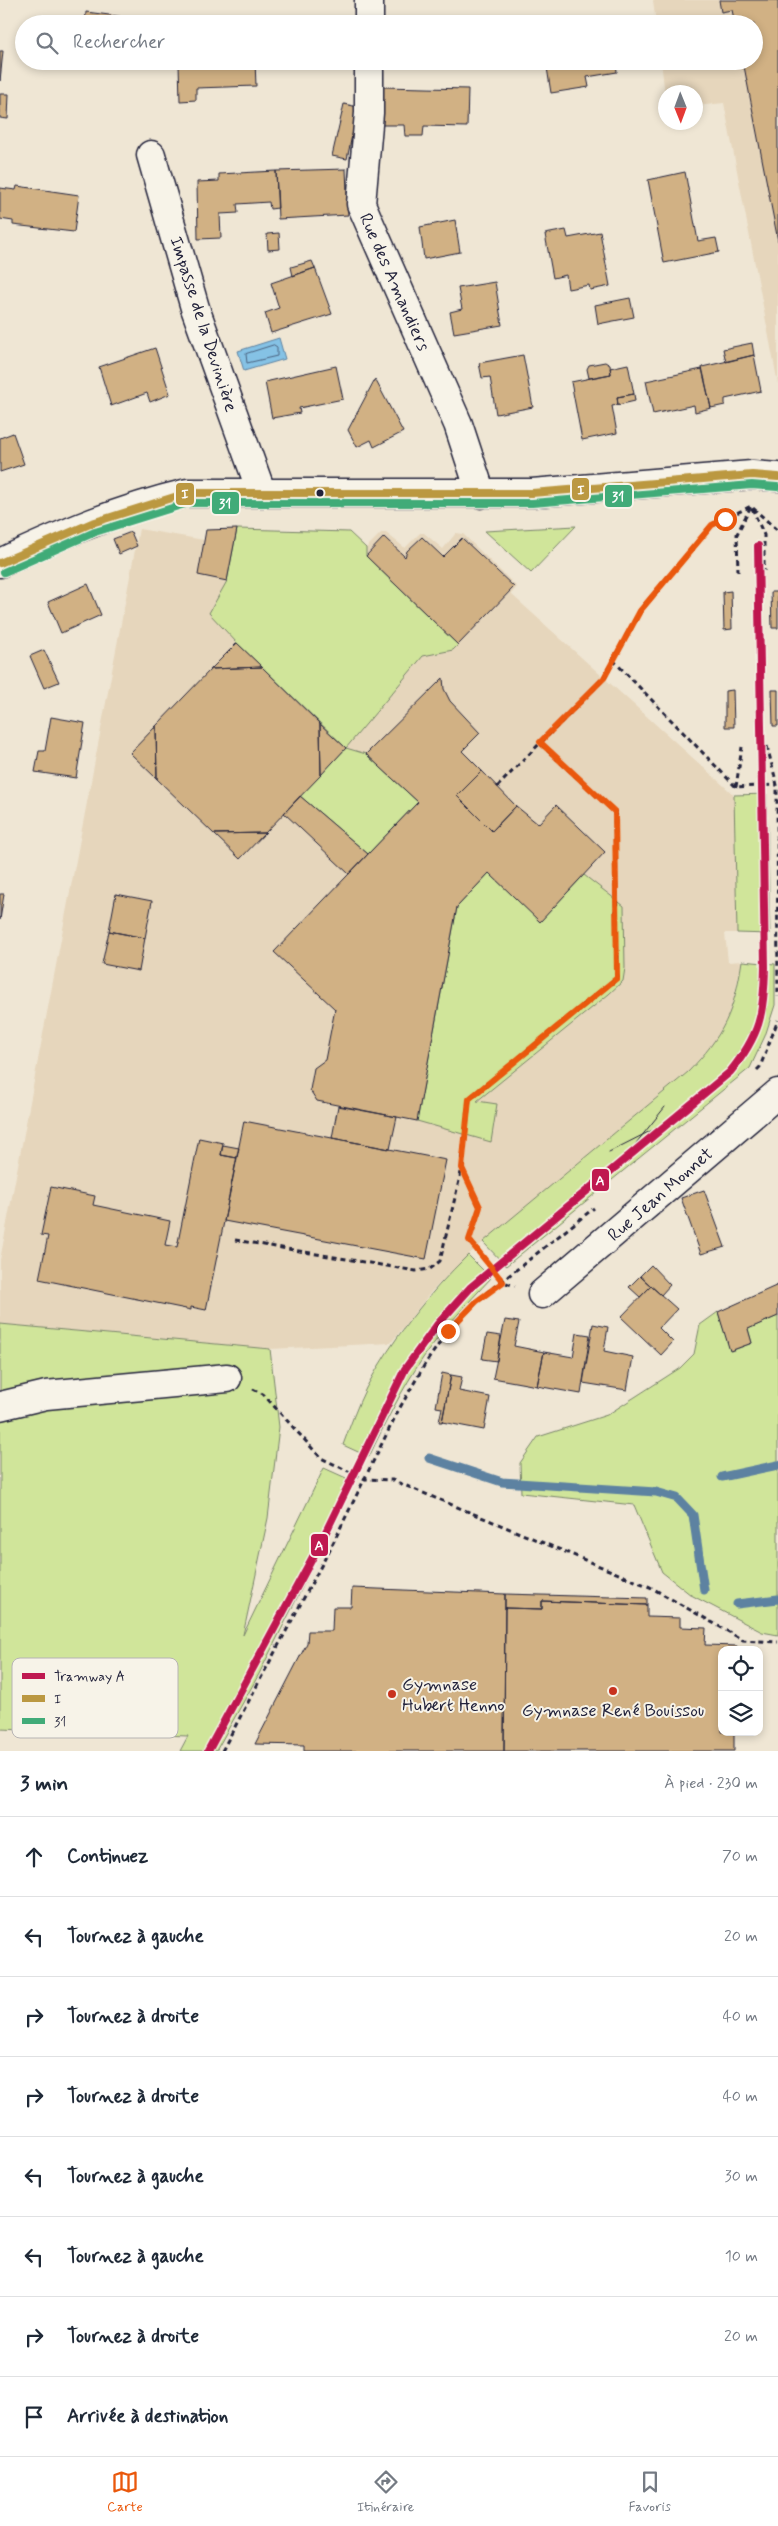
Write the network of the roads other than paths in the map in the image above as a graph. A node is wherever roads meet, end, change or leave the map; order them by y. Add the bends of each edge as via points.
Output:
1 (369, 0) edge
2 (369, 15) edge
3 (369, 70) edge
4 (152, 155) dead end
5 (778, 477) edge
6 (261, 491) junction
7 (481, 494) junction
8 (0, 562) edge
9 (778, 1093) edge
10 (542, 1294) road end
11 (227, 1378) road end
12 (0, 1406) edge

1 - 2 street
3 - 7 street, Rue des Amandiers via 369,113 361,204 458,424
4 - 6 street, Impasse de la Devinière via 195,308
5 - 7 street via 752,476 565,492
6 - 7 street
6 - 8 street via 187,493 143,504 91,522
9 - 10 street, Rue Jean Monnet
11 - 12 street via 46,1395

